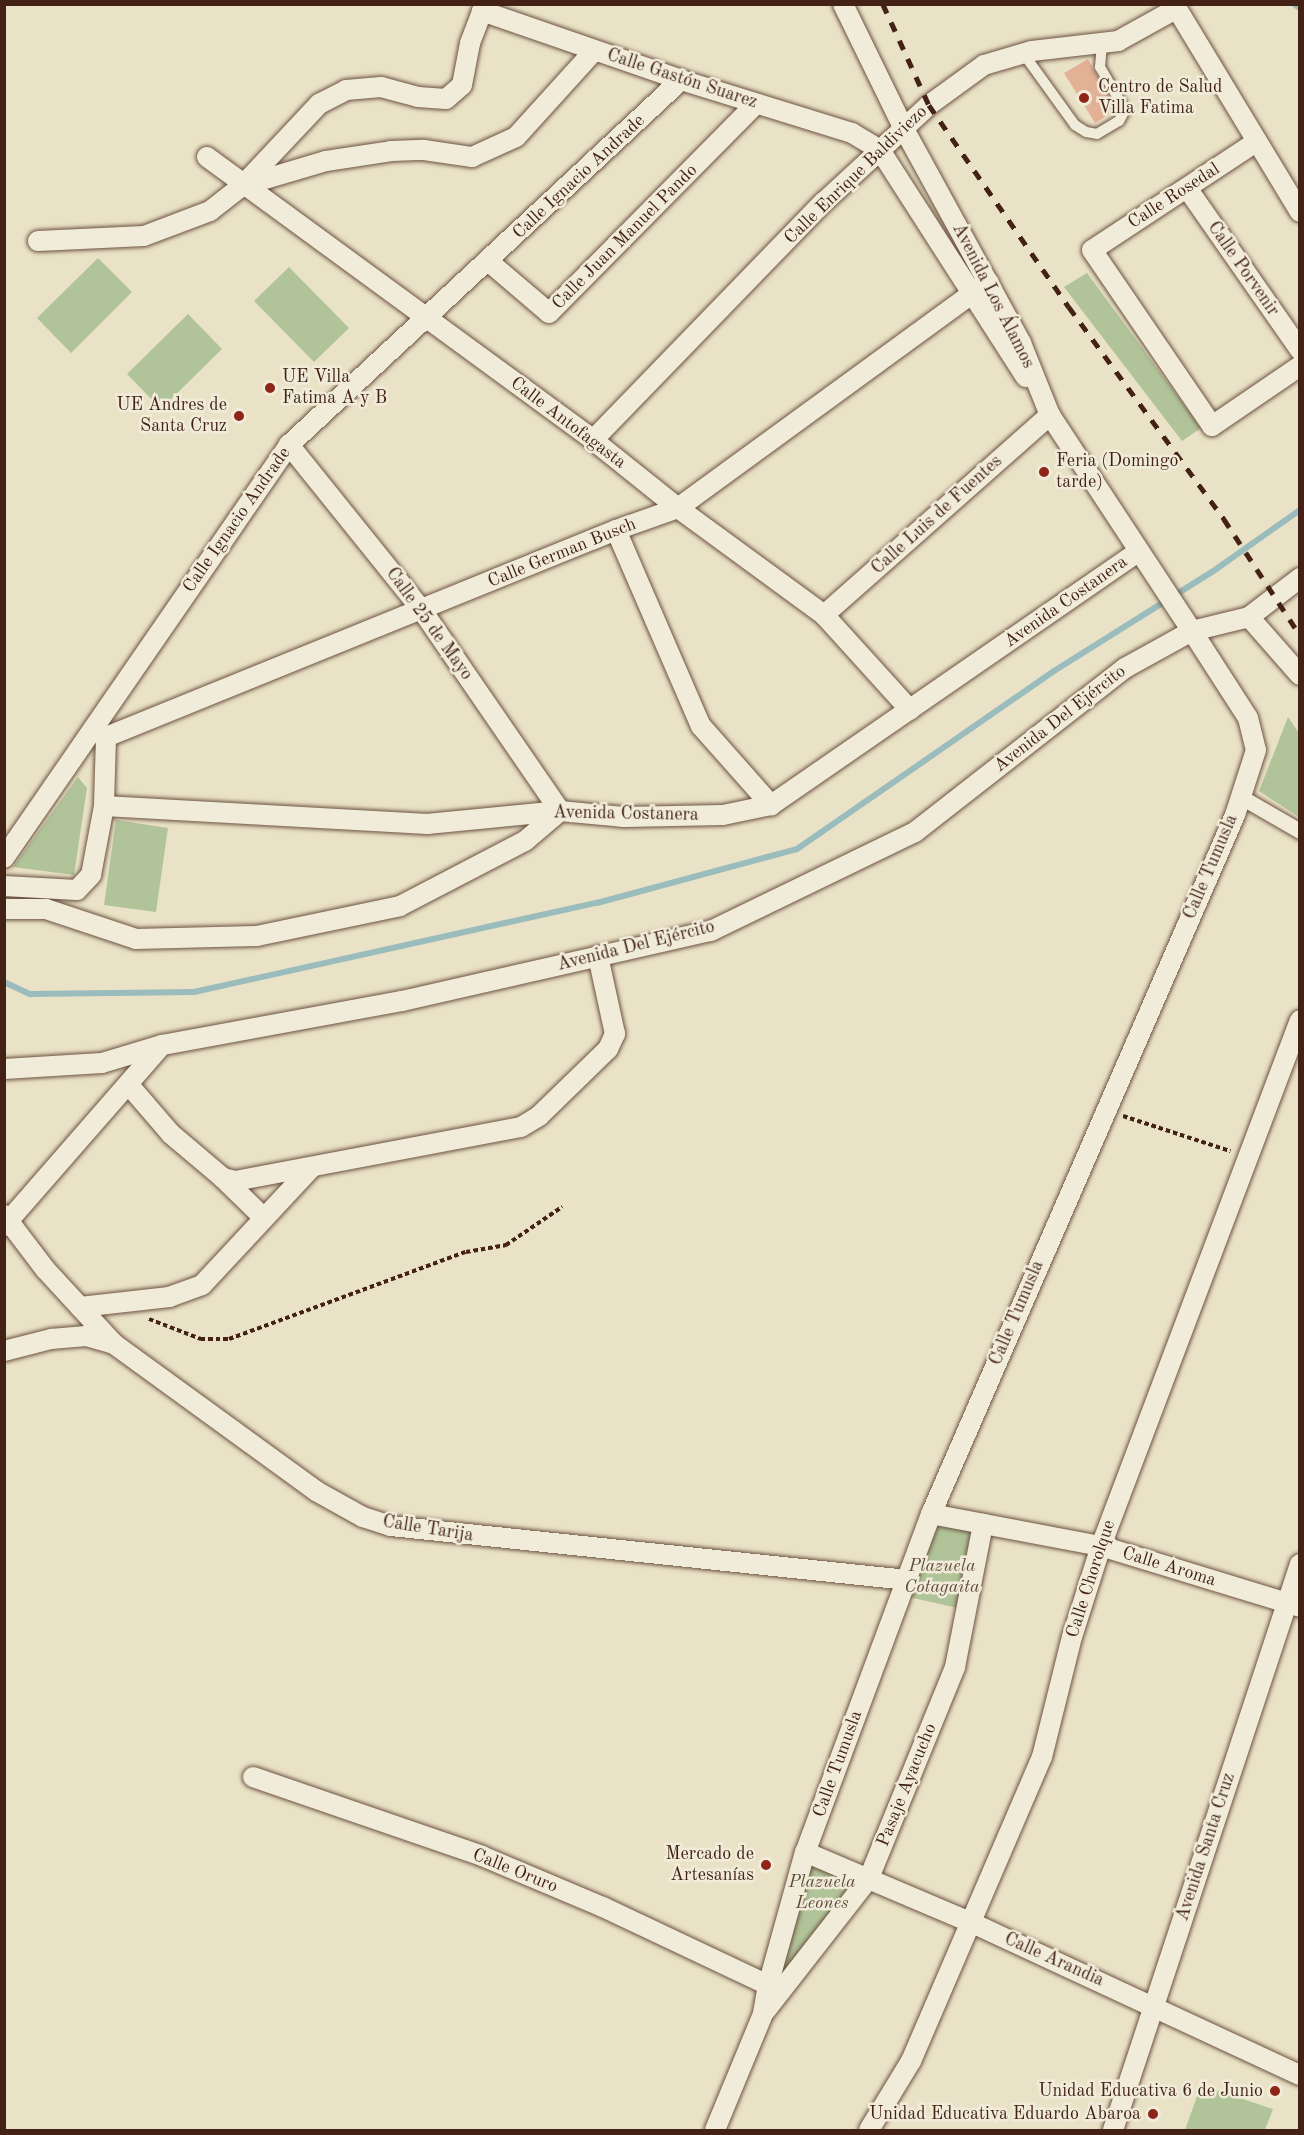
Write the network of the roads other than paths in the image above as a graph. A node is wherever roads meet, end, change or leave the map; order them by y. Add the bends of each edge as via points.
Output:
1 (843, 4) edge
2 (1175, 7) edge
3 (485, 8) edge
4 (1102, 43) junction
5 (594, 51) junction
6 (1023, 53) junction
7 (681, 80) junction
8 (756, 104) junction
9 (904, 129) junction
10 (1256, 142) junction
11 (880, 150) junction
12 (207, 157) dead end
13 (243, 185) junction
14 (1187, 188) junction
15 (1299, 212) edge
16 (38, 241) dead end
17 (488, 261) junction
18 (988, 282) junction
19 (971, 294) junction
20 (426, 317) junction
21 (1299, 350) edge
22 (1299, 366) edge
23 (1050, 415) junction
24 (593, 440) junction
25 (289, 445) junction
26 (678, 508) junction
27 (616, 530) junction
28 (1139, 551) junction
29 (1299, 578) edge
30 (421, 609) junction
31 (1180, 612) joint
32 (824, 615) junction
33 (1249, 617) junction
34 (1192, 631) junction
35 (1299, 675) edge
36 (910, 710) junction
37 (100, 733) junction
38 (1240, 797) junction
39 (771, 805) junction
40 (104, 806) junction
41 (560, 811) junction
42 (1299, 831) edge
43 (4, 858) edge
44 (4, 886) edge
45 (4, 909) edge
46 (598, 957) junction
47 (1299, 1020) edge
48 (162, 1045) junction
49 (4, 1069) edge
50 (128, 1084) junction
51 (312, 1167) junction
52 (223, 1178) junction
53 (264, 1218) junction
54 (6, 1220) edge
55 (80, 1307) junction
56 (114, 1344) junction
57 (4, 1351) edge
58 (930, 1514) junction
59 (983, 1524) junction
60 (1101, 1546) junction
61 (1299, 1564) edge
62 (907, 1580) junction
63 (1293, 1605) edge
64 (253, 1777) dead end
65 (806, 1852) junction
66 (869, 1878) junction
67 (970, 1922) junction
68 (768, 1985) junction
69 (1154, 2005) junction
70 (763, 2014) junction
71 (1299, 2075) edge
72 (715, 2130) edge
73 (869, 2130) edge
74 (1113, 2130) edge

1 - 9 street, Avenida Los Álamos
2 - 4 street, Calle Enrique Baldiviezo via 1118,41
2 - 10 street
3 - 5 street, Calle Gastón Suarez
3 - 13 street via 470,43 462,85 446,99 418,97 381,87 346,90 319,104
4 - 6 street, Calle Enrique Baldiviezo
4 - 6 lane via 1100,67 1125,110 1119,120 1096,134 1076,125
5 - 7 street, Calle Gastón Suarez
5 - 13 street via 516,137 472,157 424,150 392,151 326,161
6 - 9 street, Calle Enrique Baldiviezo via 984,65 929,105
7 - 8 street, Calle Gastón Suarez
7 - 17 street, Calle Ignacio Andrade
8 - 11 street, Calle Gastón Suarez via 852,133
8 - 17 street, Calle Juan Manuel Pando via 549,313
9 - 11 street, Calle Enrique Baldiviezo
9 - 18 street, Avenida Los Álamos
10 - 14 street, Calle Rosedal
10 - 15 street
11 - 19 street
11 - 24 street, Calle Enrique Baldiviezo via 824,202
12 - 13 street, Calle Antofagasta
13 - 16 street via 210,211 144,236
13 - 20 street, Calle Antofagasta
14 - 21 street, Calle Porvenir
14 - 22 street, Calle Rosedal via 1092,250 1212,426
17 - 20 street, Calle Ignacio Andrade
18 - 19 street, Calle German Busch
18 - 23 street, Avenida Los Álamos via 1021,343
19 - 23 street
19 - 26 street, Calle German Busch
20 - 24 street, Calle Antofagasta
20 - 25 street, Calle Ignacio Andrade
23 - 28 street, Avenida Los Álamos
23 - 32 street, Calle Luis de Fuentes
24 - 26 street, Calle Antofagasta
25 - 30 street, Calle 25 de Mayo
25 - 37 street, Calle Ignacio Andrade
26 - 27 street, Calle German Busch
26 - 32 street, Calle Antofagasta
27 - 30 street, Calle German Busch
27 - 39 street via 700,726
28 - 31 street, Avenida Los Álamos
28 - 36 street, Avenida Costanera
29 - 33 street
30 - 37 street, Calle German Busch
30 - 41 street, Calle 25 de Mayo
31 - 34 street, Calle Tumusla
32 - 36 street, Calle Antofagasta
33 - 34 street, Avenida Del Ejército
33 - 35 street
34 - 38 street, Calle Tumusla via 1248,718 1256,750
34 - 46 street, Avenida Del Ejército via 1125,668 915,831 711,931
36 - 39 street, Avenida Costanera
37 - 40 street
37 - 43 street, Calle Ignacio Andrade
38 - 42 street
38 - 58 street, Calle Tumusla
39 - 41 street, Avenida Costanera via 690,816 624,817
40 - 41 street, Avenida Costanera via 427,824
40 - 44 street via 91,874 77,890
41 - 45 street via 525,841 400,906 257,936 136,939 46,909
46 - 48 street, Avenida Del Ejército via 402,1001
46 - 51 street via 615,1034 608,1049 539,1116 521,1126
47 - 60 street, Calle Chorolque
48 - 49 street, Avenida Del Ejército via 102,1063
48 - 50 street
50 - 52 street via 171,1134
50 - 54 street
51 - 52 street via 235,1181
51 - 53 street
52 - 53 street
53 - 55 street via 202,1285 169,1297
54 - 55 street
55 - 56 street
56 - 57 street, Calle Tarija via 86,1336 51,1339
56 - 62 street, Calle Tarija via 316,1491 363,1517 391,1526
58 - 59 street, Calle Aroma
58 - 62 street, Calle Tumusla
59 - 60 street, Calle Aroma
59 - 66 street, Pasaje Ayacucho via 955,1667
60 - 63 street, Calle Aroma
60 - 67 street, Calle Chorolque via 1072,1637 1042,1757
61 - 63 street, Avenida Santa Cruz
62 - 65 street, Calle Tumusla
63 - 69 street, Avenida Santa Cruz
64 - 68 street, Calle Oruro via 483,1857 603,1907
65 - 66 street, Calle Arandia
65 - 68 street, Calle Tumusla
66 - 67 street, Calle Arandia
66 - 70 street, Pasaje Ayacucho
67 - 69 street, Calle Arandia
67 - 73 street, Calle Chorolque via 911,2061
68 - 70 street, Calle Tumusla
69 - 71 street, Calle Arandia
69 - 74 street, Avenida Santa Cruz
70 - 72 street

